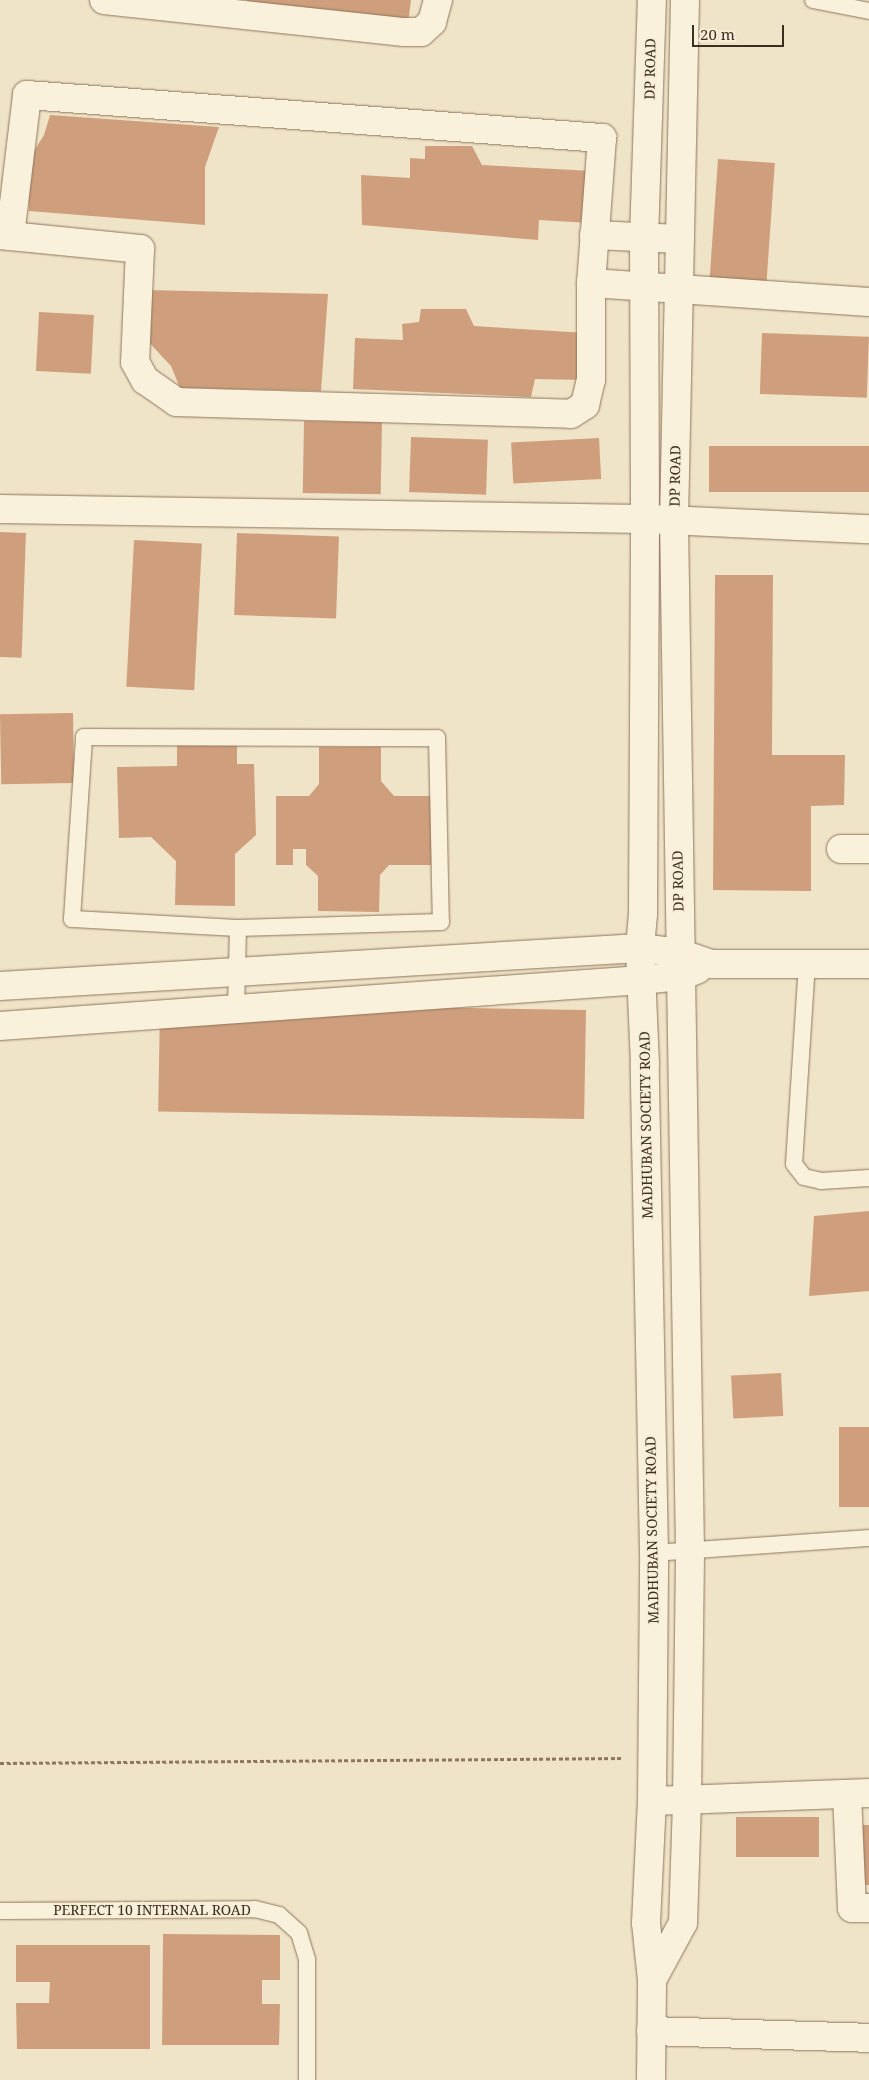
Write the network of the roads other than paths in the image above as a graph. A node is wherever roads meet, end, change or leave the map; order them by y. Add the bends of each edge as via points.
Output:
1 (104, 0) edge
2 (438, 0) edge
3 (652, 0) edge
4 (685, 0) edge
5 (813, 0) edge
6 (220, 6) edge
7 (869, 11) edge
8 (594, 235) junction
9 (5, 236) edge
10 (644, 238) junction
11 (680, 239) junction
12 (591, 283) junction
13 (644, 287) junction
14 (678, 289) junction
15 (869, 302) edge
16 (0, 509) edge
17 (645, 519) junction
18 (674, 520) junction
19 (869, 529) edge
20 (841, 849) dead end
21 (869, 849) edge
22 (238, 928) junction
23 (640, 948) junction
24 (807, 963) junction
25 (680, 964) junction
26 (869, 964) edge
27 (235, 970) junction
28 (641, 980) junction
29 (0, 986) edge
30 (236, 1010) junction
31 (0, 1026) edge
32 (869, 1178) edge
33 (869, 1538) edge
34 (690, 1551) junction
35 (654, 1553) junction
36 (858, 1793) edge
37 (686, 1800) junction
38 (652, 1801) junction
39 (869, 1908) edge
40 (0, 1911) edge
41 (652, 1980) junction
42 (651, 2031) junction
43 (869, 2038) edge
44 (307, 2080) edge
45 (651, 2080) edge

1 - 6 street
2 - 6 street via 432,22 421,32
3 - 10 street, DP ROAD
4 - 11 street, DP ROAD
5 - 7 lane
8 - 9 street via 602,138 27,95
8 - 10 street
8 - 12 street
9 - 12 street via 140,249 135,362 145,380 176,402 571,414 585,405 592,380
10 - 11 street
10 - 13 street, DP ROAD
11 - 14 street, DP ROAD
12 - 13 street
13 - 14 street
13 - 17 street, DP ROAD
14 - 15 street
14 - 18 street, DP ROAD
16 - 17 street
17 - 18 street
17 - 23 street, DP ROAD via 643,914
18 - 19 street
18 - 25 street, DP ROAD
20 - 21 street
22 - 22 lane via 72,919 84,737 437,738 441,922
22 - 27 lane
23 - 25 street
23 - 27 street
23 - 28 street, MADHUBAN SOCIETY ROAD
24 - 25 street
24 - 26 street
24 - 32 lane via 794,1164 804,1177 821,1181
25 - 28 street
25 - 34 street, DP ROAD
27 - 29 street
27 - 30 lane
28 - 30 street
28 - 35 street, MADHUBAN SOCIETY ROAD
30 - 31 street
33 - 34 lane
34 - 35 lane
34 - 37 street, DP ROAD
35 - 38 street, MADHUBAN SOCIETY ROAD
36 - 37 street
36 - 39 street via 852,1908
37 - 38 street
37 - 41 street, DP ROAD via 683,1923
38 - 41 street, MADHUBAN SOCIETY ROAD via 646,1922
40 - 44 lane, PERFECT 10 INTERNAL ROAD via 254,1909 279,1915 299,1933 307,1960
41 - 42 street, MADHUBAN SOCIETY ROAD
42 - 43 street
42 - 45 street, MADHUBAN SOCIETY ROAD

